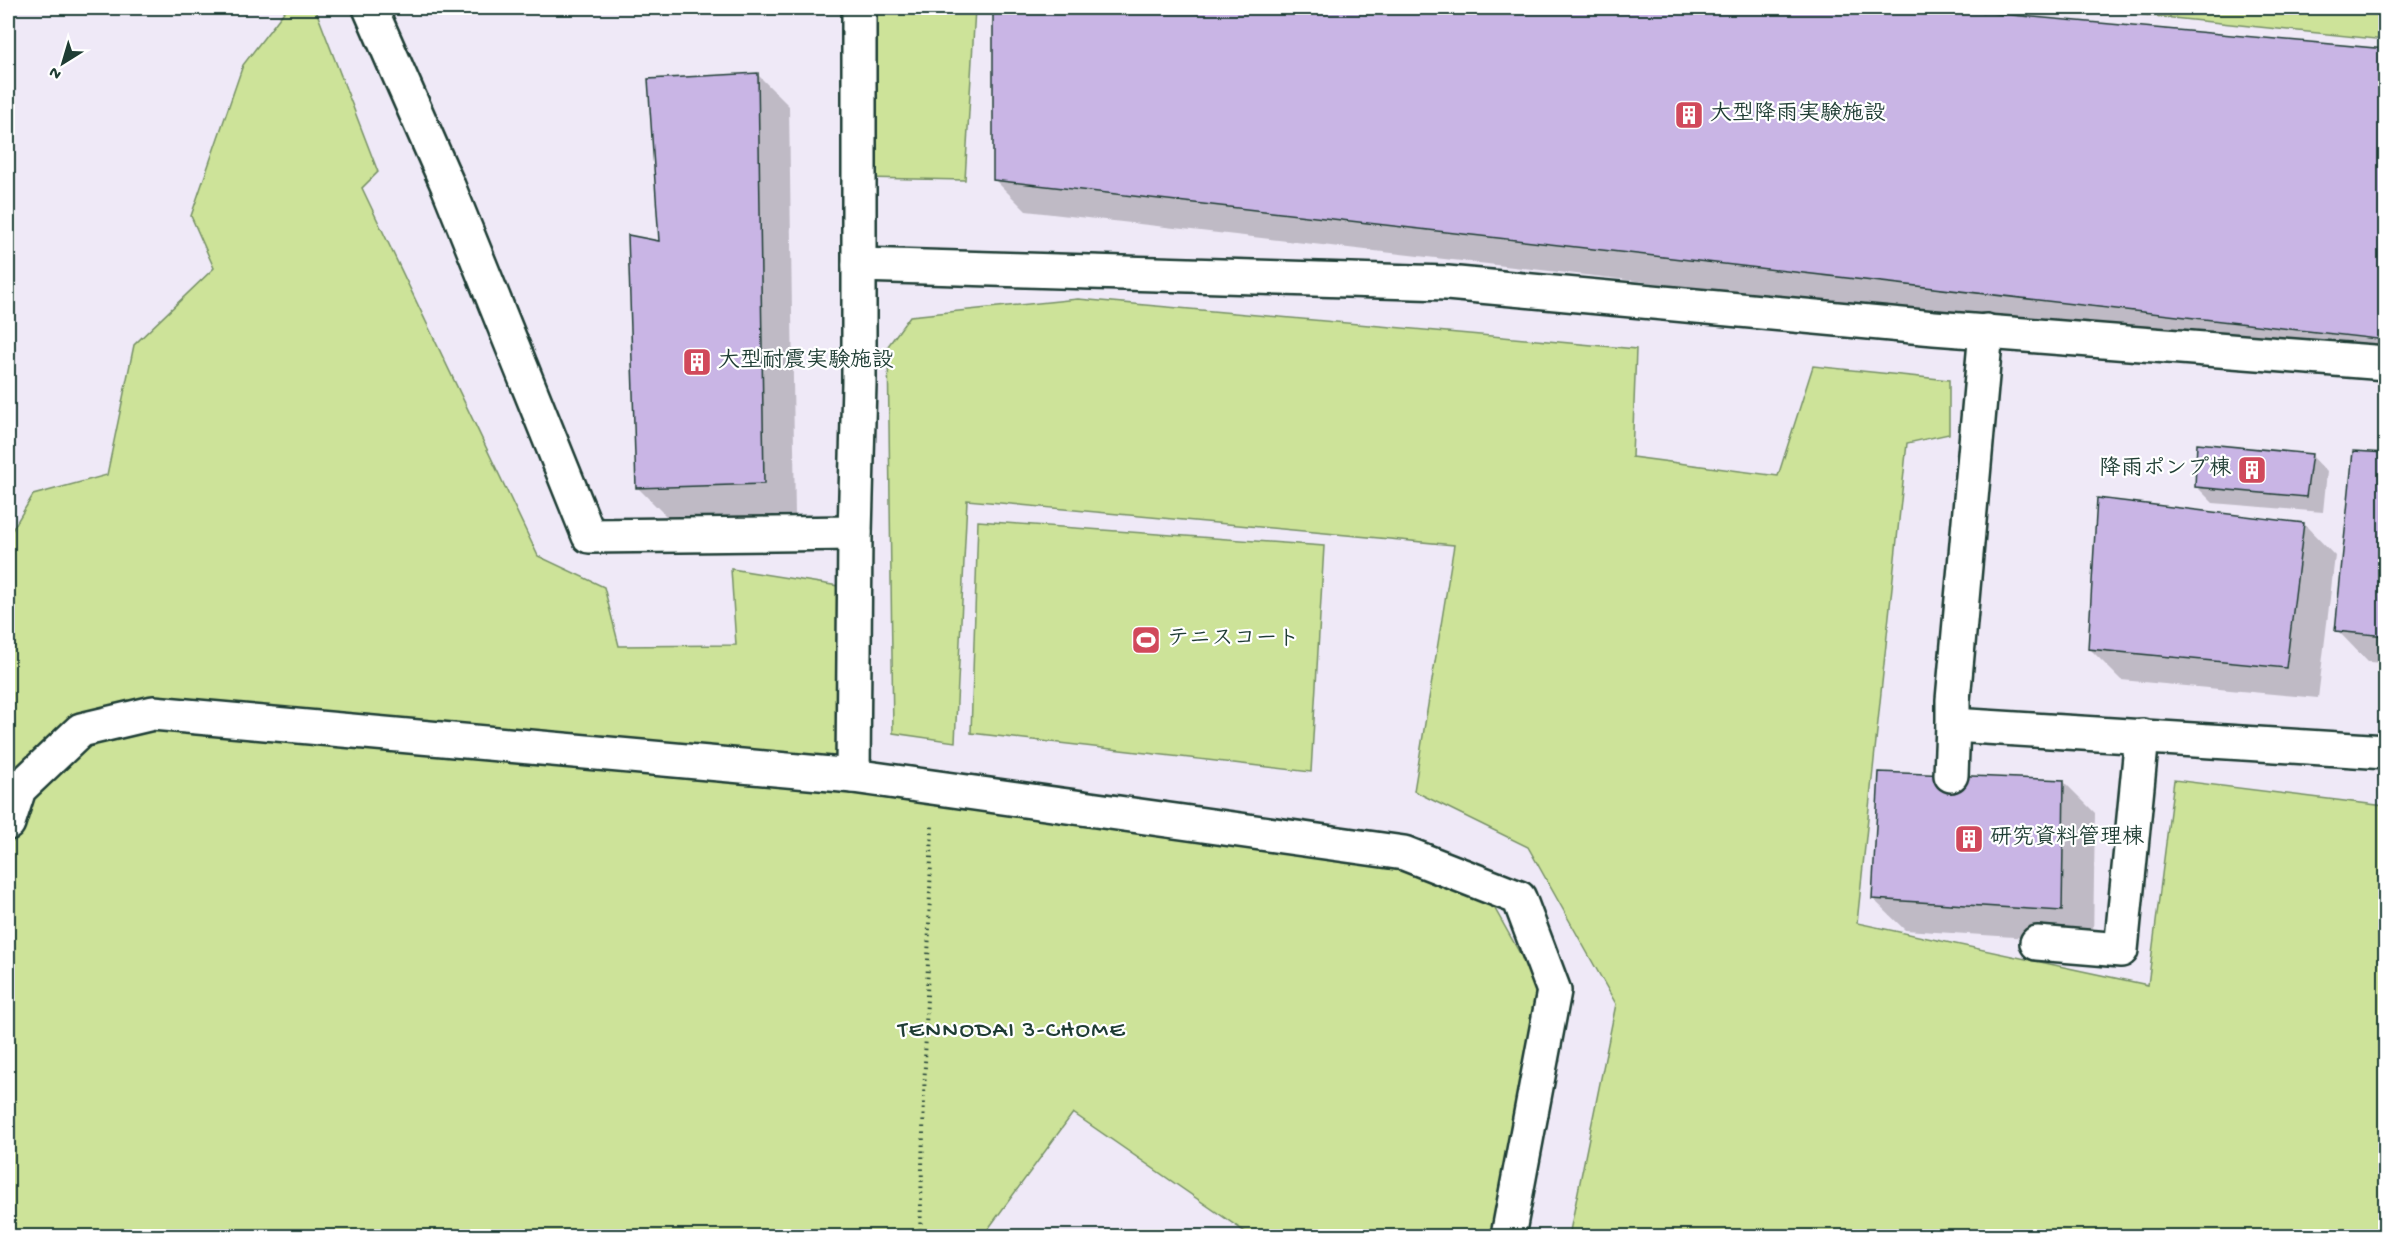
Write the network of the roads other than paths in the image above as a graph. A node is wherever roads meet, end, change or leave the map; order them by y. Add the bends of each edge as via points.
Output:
1 (370, 8) edge
2 (859, 8) edge
3 (859, 265) junction
4 (1986, 331) junction
5 (2385, 363) edge
6 (855, 533) junction
7 (1953, 725) junction
8 (2142, 736) junction
9 (2385, 752) edge
10 (1951, 775) dead end
11 (854, 776) junction
12 (8, 823) edge
13 (2037, 943) dead end
14 (1508, 1236) edge

1 - 6 lane via 448,186 588,536
2 - 3 lane
3 - 4 lane via 1447,284
3 - 6 lane
4 - 5 lane
4 - 7 lane
6 - 11 lane
7 - 8 lane
7 - 10 lane
8 - 9 lane
8 - 13 lane via 2121,950
11 - 12 lane via 153,713 81,730 19,789
11 - 14 lane via 1404,853 1519,898 1554,991

